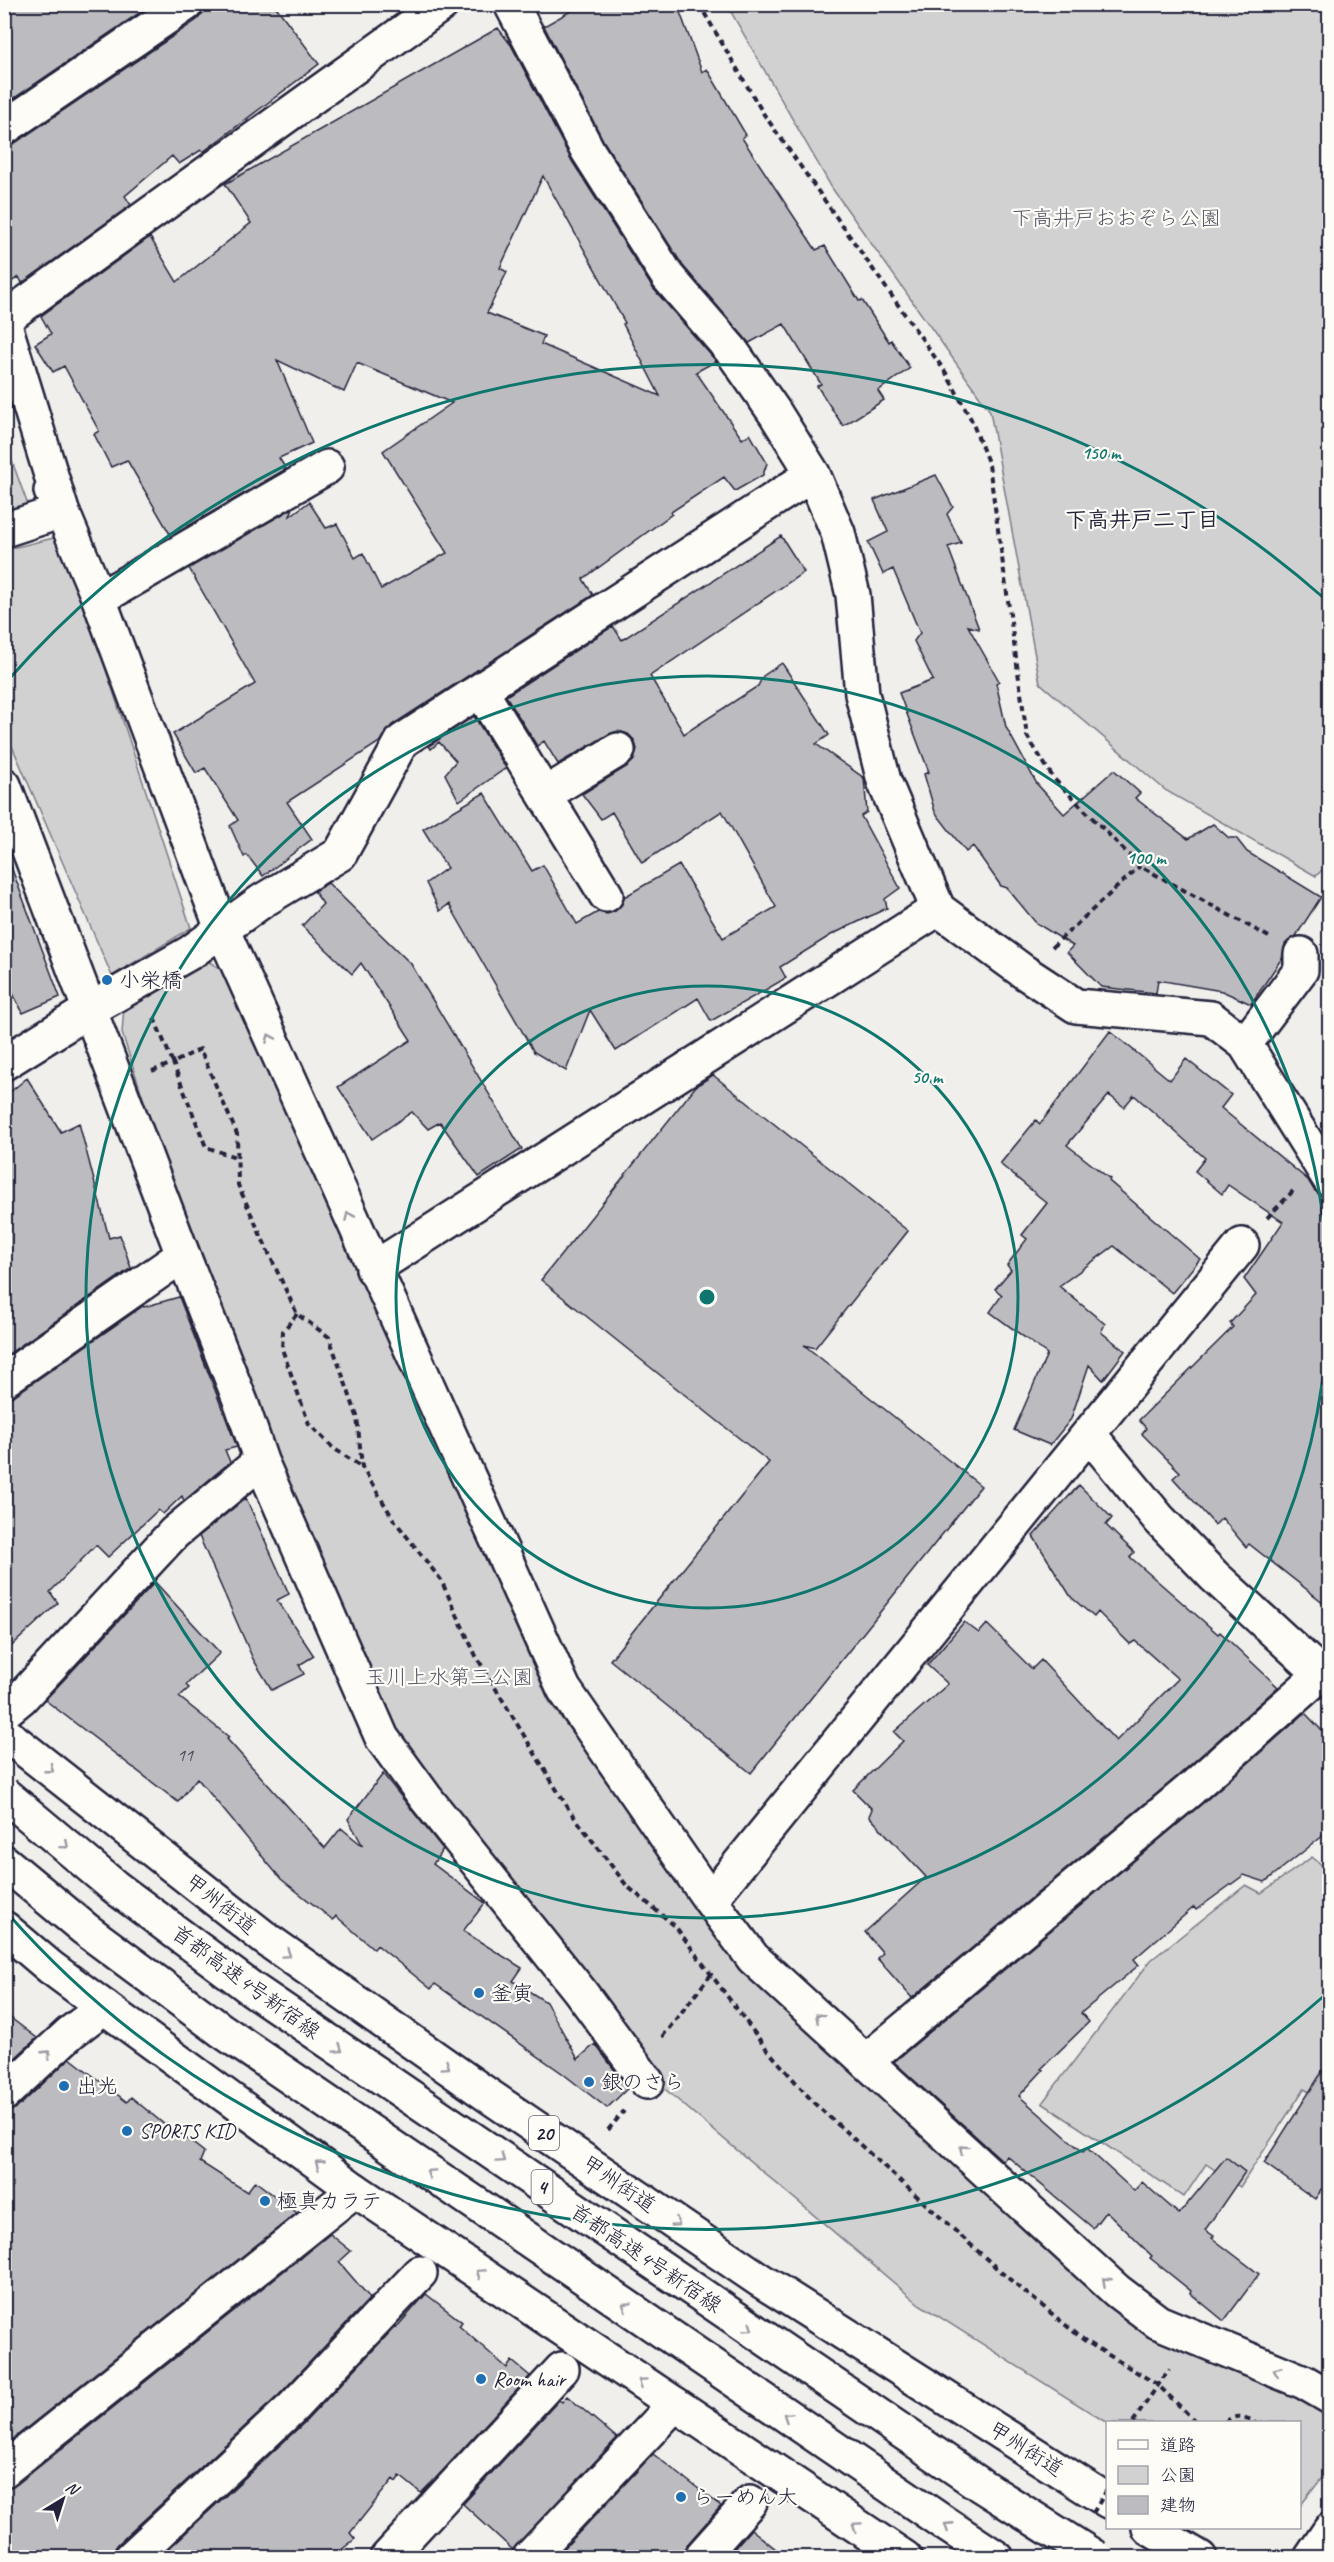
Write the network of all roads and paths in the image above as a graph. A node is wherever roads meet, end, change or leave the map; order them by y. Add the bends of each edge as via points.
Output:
1 (186, 4) edge
2 (442, 4) edge
3 (512, 4) edge
4 (699, 4) edge
5 (4, 128) edge
6 (4, 320) edge
7 (4, 404) edge
8 (327, 467) dead end
9 (813, 474) junction
10 (62, 511) junction
11 (4, 530) edge
12 (99, 599) junction
13 (481, 691) junction
14 (618, 750) dead end
15 (545, 794) junction
16 (8, 806) edge
17 (1140, 866) junction
18 (606, 895) dead end
19 (938, 909) junction
20 (222, 929) junction
21 (1301, 954) joint
22 (1024, 972) junction
23 (91, 1009) junction
24 (1245, 1044) junction
25 (4, 1063) edge
26 (156, 1069) dead end
27 (238, 1158) dead end
28 (1324, 1172) edge
29 (1242, 1245) joint
30 (183, 1255) junction
31 (373, 1269) junction
32 (297, 1314) dead end
33 (4, 1380) edge
34 (1089, 1434) junction
35 (261, 1461) junction
36 (362, 1467) dead end
37 (4, 1712) edge
38 (4, 1732) edge
39 (4, 1794) edge
40 (4, 1862) edge
41 (710, 1900) junction
42 (4, 1928) edge
43 (716, 1969) dead end
44 (104, 2007) junction
45 (669, 2028) dead end
46 (867, 2060) junction
47 (647, 2082) dead end
48 (4, 2094) edge
49 (355, 2190) junction
50 (420, 2273) dead end
51 (1172, 2364) dead end
52 (562, 2368) dead end
53 (1329, 2397) edge
54 (675, 2404) junction
55 (1134, 2421) edge
56 (1226, 2421) edge
57 (1253, 2421) edge
58 (4, 2470) edge
59 (1106, 2500) edge
60 (750, 2502) dead end
61 (1151, 2529) edge
62 (1329, 2530) edge
63 (889, 2554) edge
64 (130, 2558) edge
65 (387, 2558) edge
66 (529, 2558) edge
67 (700, 2558) edge
68 (998, 2558) edge
69 (1096, 2558) edge
70 (1200, 2558) edge
71 (1311, 2558) edge

1 - 5 main road
2 - 6 main road
3 - 9 main road via 588,151 668,277 731,350
4 - 17 path via 763,113 946,374 971,419 989,465 1027,736 1054,779
6 - 10 main road
7 - 10 main road
8 - 12 main road
9 - 13 main road
9 - 19 main road via 838,533 853,595 862,694 884,781
10 - 11 main road
10 - 12 main road
12 - 20 main road
13 - 15 main road
13 - 20 main road via 402,741 340,854
14 - 15 main road
15 - 18 main road
16 - 23 main road
17 - 21 path
17 - 22 path
19 - 22 main road
19 - 31 main road
20 - 23 main road via 191,952
31 -> 20 main road
21 - 24 main road via 1301,970
22 - 24 main road via 1076,1006 1211,1018
23 - 25 main road
23 - 30 main road
24 - 28 main road
26 - 27 path via 173,1063 206,1147
28 - 29 path
29 - 34 main road
30 - 33 main road
30 - 35 main road
31 - 41 main road via 564,1689
32 - 36 path via 283,1331 282,1349 309,1424 333,1448
34 - 41 main road
34 - 46 main road via 1159,1519 1214,1576 1321,1674 1191,1789
35 - 37 main road via 174,1533
35 - 47 main road via 382,1737
38 -> 59 main road, 甲州街道 / 20 via 266,1939 489,2096 760,2280
39 -> 69 main road, 首都高速4号新宿線 / 4, bridge via 115,1887 252,1989 982,2486
68 -> 40 main road, 4 via 221,2030 85,1929
46 -> 41 main road via 753,1958
42 - 44 main road
43 - 45 path
48 -> 44 main road
49 -> 44 main road
53 -> 46 main road via 1304,2382 1158,2322 1117,2291
54 -> 49 main road
49 - 58 main road
50 - 64 main road via 292,2408
51 - 55 path
52 - 65 main road
63 -> 54 main road
54 - 66 main road
56 - 57 path via 1231,2417
60 - 67 main road
61 - 70 main road
62 - 71 main road

